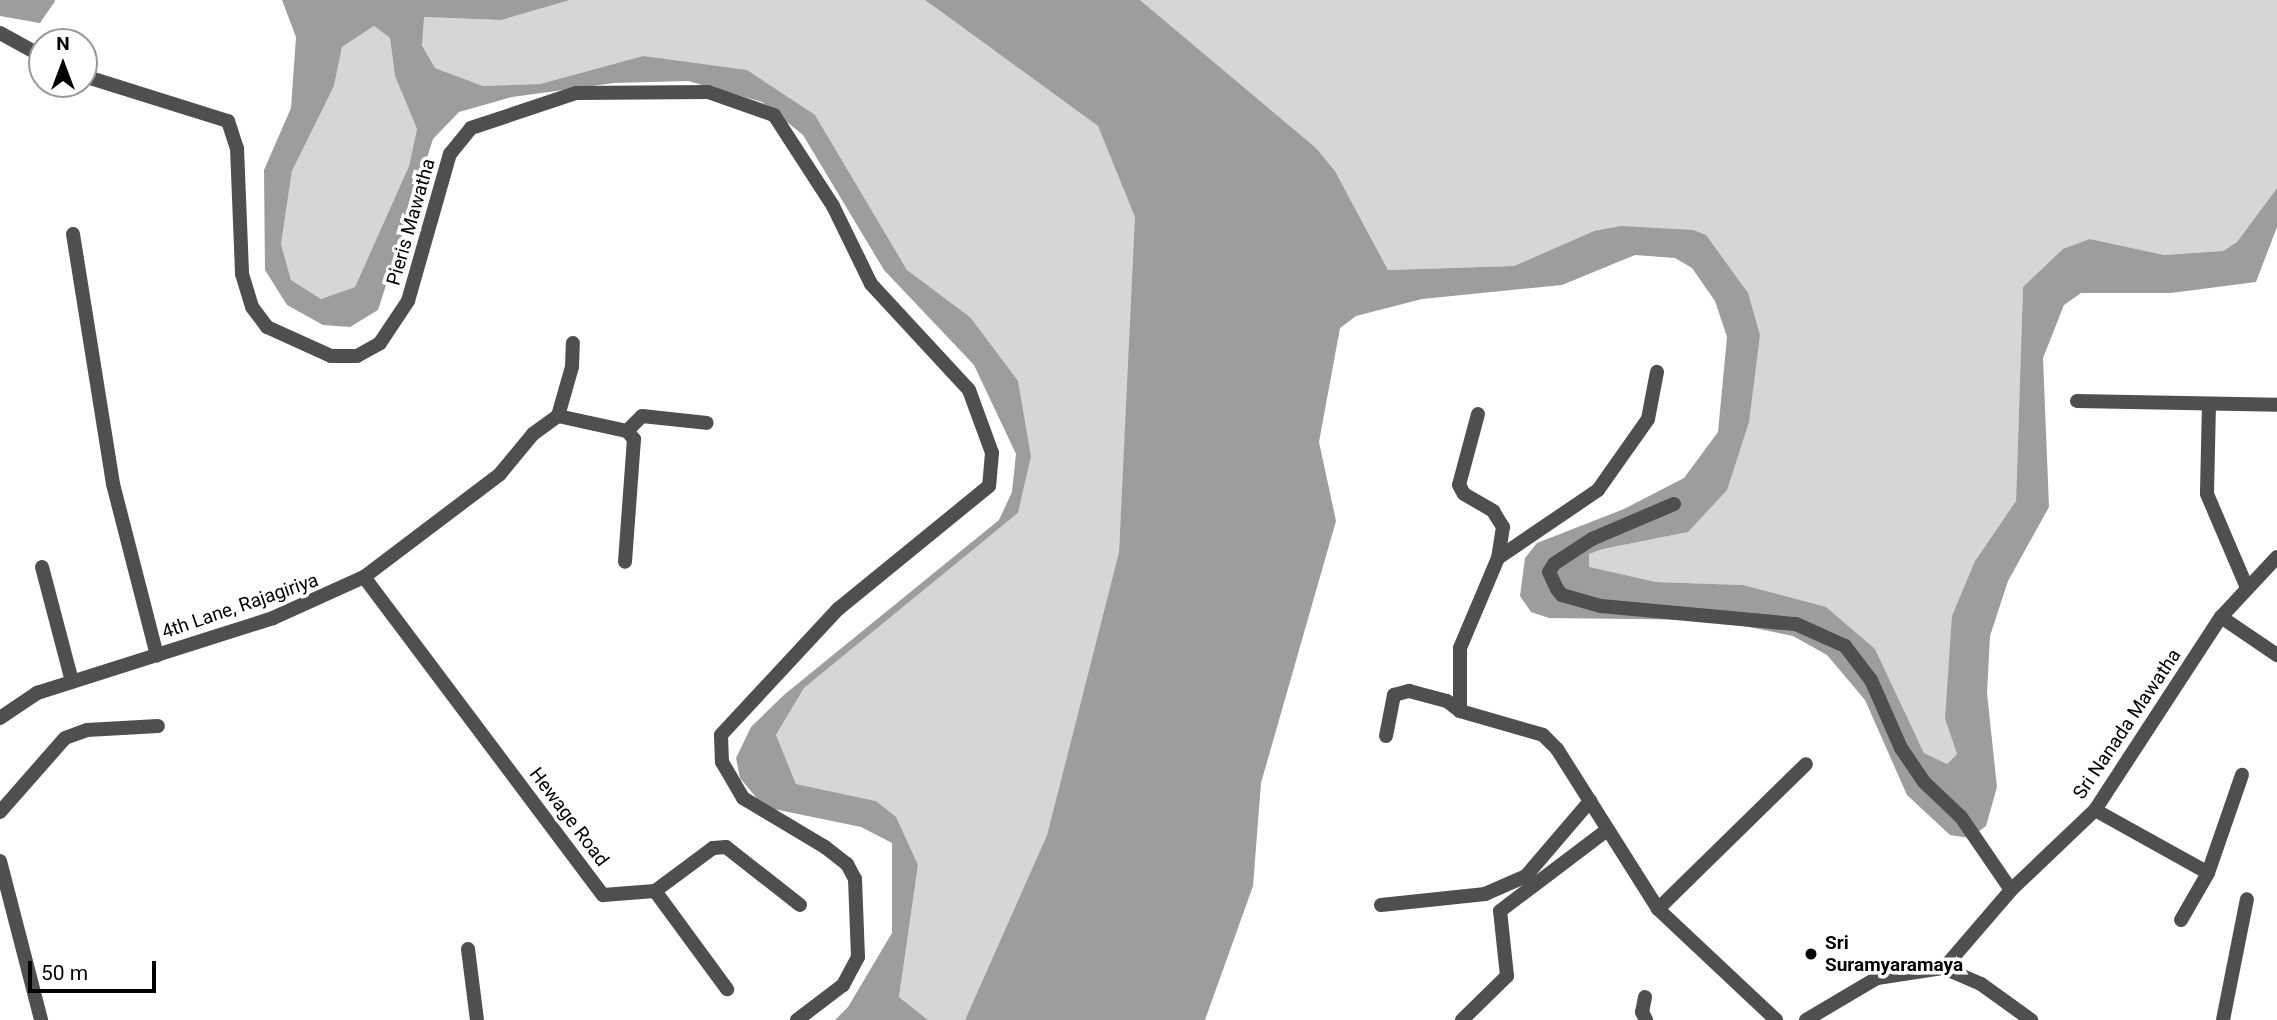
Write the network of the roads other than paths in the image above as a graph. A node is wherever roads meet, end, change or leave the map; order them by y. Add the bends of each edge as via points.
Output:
1 (0, 33) edge
2 (28, 48) edge
3 (98, 80) edge
4 (73, 234) dead end
5 (573, 343) dead end
6 (1657, 372) dead end
7 (2077, 401) dead end
8 (2209, 404) junction
9 (2277, 405) edge
10 (1478, 414) dead end
11 (558, 416) junction
12 (707, 424) dead end
13 (626, 431) junction
14 (1674, 504) dead end
15 (2277, 557) edge
16 (1498, 558) junction
17 (625, 562) dead end
18 (42, 567) dead end
19 (364, 577) junction
20 (2247, 588) junction
21 (2221, 617) junction
22 (157, 655) junction
23 (2277, 655) edge
24 (72, 681) junction
25 (1460, 711) junction
26 (0, 718) edge
27 (158, 726) dead end
28 (1386, 736) dead end
29 (1806, 764) dead end
30 (2242, 775) dead end
31 (1590, 801) junction
32 (2095, 810) junction
33 (0, 812) edge
34 (1607, 830) junction
35 (0, 861) edge
36 (2208, 873) junction
37 (2011, 890) junction
38 (655, 891) junction
39 (2247, 899) dead end
40 (800, 905) dead end
41 (1381, 905) dead end
42 (1658, 909) junction
43 (2181, 920) dead end
44 (468, 949) dead end
45 (1944, 968) junction
46 (727, 989) dead end
47 (1645, 997) dead end
48 (41, 1020) edge
49 (477, 1020) edge
50 (797, 1020) edge
51 (1462, 1020) edge
52 (1646, 1020) edge
53 (1776, 1020) edge
54 (1806, 1020) edge
55 (2031, 1020) edge
56 (2223, 1020) edge

1 - 2 street
3 - 50 street, Pieris Mawatha via 228,121 237,148 242,274 252,307 267,327 331,356 357,356 380,344 408,301 450,154 471,128 576,93 708,92 774,116 833,206 871,284 969,390 989,437 993,473 989,486 838,609 721,735 722,762 743,798 825,847 847,864 855,879 858,957 843,985
4 - 22 street via 113,484
5 - 11 street via 572,368
6 - 16 street via 1648,419 1598,490
7 - 8 street
8 - 9 street
8 - 20 street via 2207,494
10 - 16 street via 1459,485 1464,494 1493,511 1503,527
11 - 13 street
11 - 19 street, 4th Lane, Rajagiriya via 533,434 500,474
12 - 13 street via 642,416
13 - 17 street via 634,439
14 - 37 street via 1592,539 1554,564 1549,572 1562,596 1601,606 1796,624 1845,646 1871,680 1900,748 1924,782 1975,834
15 - 20 street, Sri Nanada Mawatha
16 - 25 street via 1461,648
18 - 24 street
19 - 22 street, 4th Lane, Rajagiriya via 273,618
19 - 38 street, Hewage Road via 603,895
20 - 21 street, Sri Nanada Mawatha
21 - 23 street
21 - 32 street, Sri Nanada Mawatha
22 - 24 street, 4th Lane, Rajagiriya
24 - 26 street, 4th Lane, Rajagiriya via 37,694
25 - 28 street via 1447,701 1409,691 1394,695
25 - 31 street via 1543,735
27 - 33 street via 88,730 65,738
29 - 42 street
30 - 36 street
31 - 34 street
31 - 41 street via 1526,876 1485,894
32 - 36 street
32 - 37 street, Sri Nanada Mawatha
34 - 42 street
34 - 51 street via 1500,911 1507,976
35 - 48 street
36 - 43 street
37 - 45 street, Sri Nanada Mawatha
38 - 40 street via 713,848 726,847
38 - 46 street
39 - 56 street
42 - 53 street
44 - 49 street
45 - 54 street via 1877,978
45 - 55 street via 1981,984
47 - 52 street via 1642,1012

